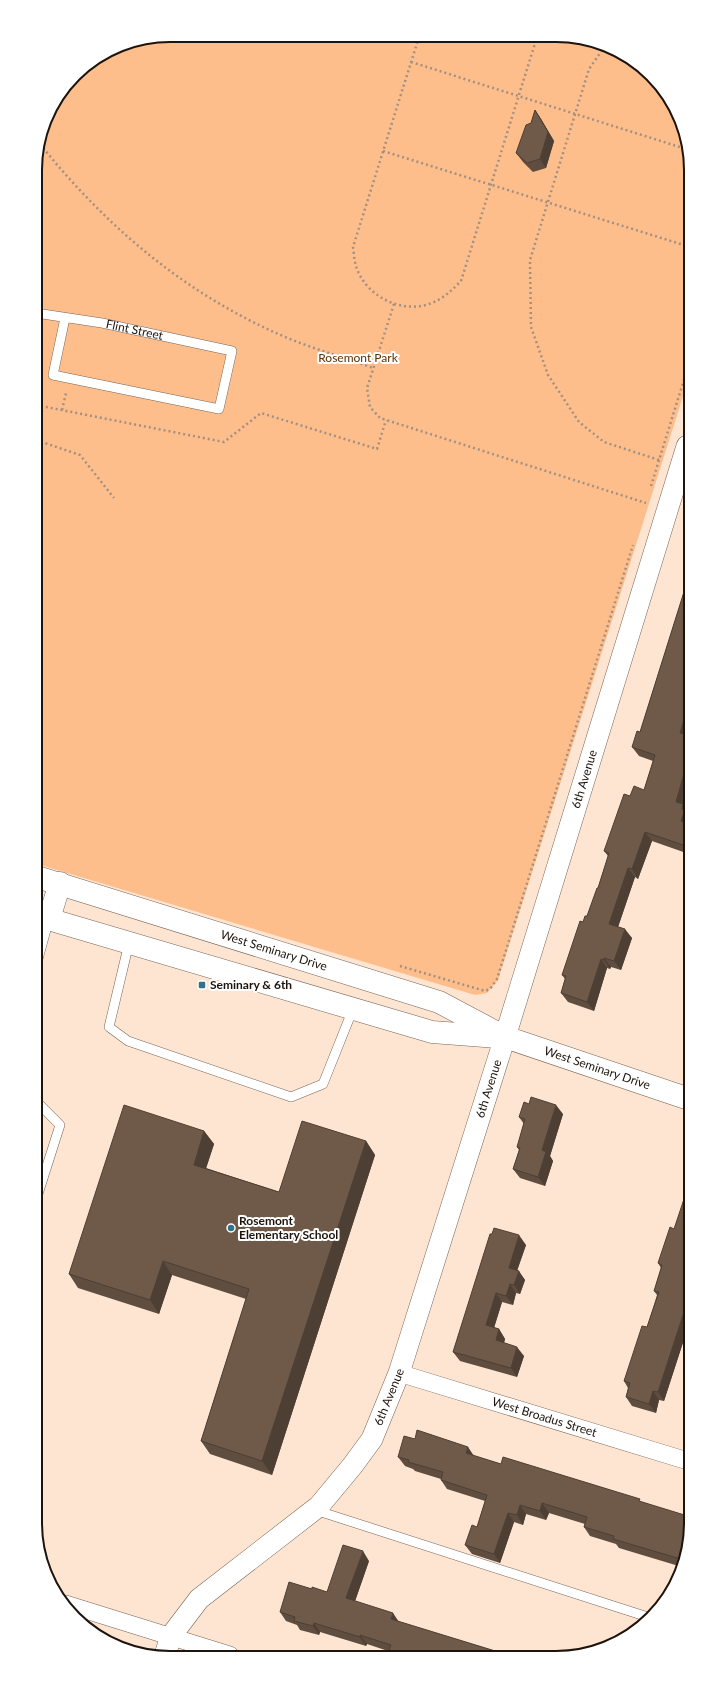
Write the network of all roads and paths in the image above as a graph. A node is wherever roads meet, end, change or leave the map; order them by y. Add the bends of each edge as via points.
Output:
1 (417, 42) edge
2 (535, 42) edge
3 (602, 51) edge
4 (411, 62) junction
5 (519, 96) junction
6 (576, 114) junction
7 (682, 147) edge
8 (44, 148) edge
9 (383, 151) junction
10 (491, 185) junction
11 (548, 202) junction
12 (684, 245) edge
13 (394, 304) junction
14 (42, 314) edge
15 (65, 318) junction
16 (373, 368) junction
17 (684, 380) edge
18 (42, 405) edge
19 (386, 420) junction
20 (42, 442) edge
21 (684, 456) edge
22 (659, 460) junction
23 (681, 467) junction
24 (650, 489) dead end
25 (681, 490) edge
26 (648, 496) dead end
27 (114, 498) dead end
28 (634, 541) dead end
29 (42, 878) edge
30 (60, 884) junction
31 (44, 918) edge
32 (42, 932) edge
33 (129, 943) junction
34 (394, 964) dead end
35 (352, 1009) junction
36 (505, 1037) junction
37 (684, 1097) edge
38 (42, 1107) edge
39 (42, 1182) edge
40 (399, 1373) junction
41 (684, 1456) edge
42 (314, 1510) junction
43 (75, 1608) edge
44 (643, 1616) edge
45 (168, 1646) edge
46 (202, 1651) edge

1 - 4 path
2 - 5 path
3 - 6 path via 589,69
4 - 5 path
4 - 9 path
5 - 6 path
5 - 10 path
6 - 7 path
6 - 11 path
8 - 16 path via 93,206 153,259 185,282 226,307 290,339
9 - 10 path
9 - 13 path via 353,248 356,266 364,283 378,296
10 - 11 path
10 - 13 path via 461,281 448,295 431,304 413,307
11 - 12 path
11 - 22 path via 530,260 531,327 548,375 579,422 604,442
13 - 16 path
14 - 15 lane, Flint Street
15 - 15 lane, Flint Street via 53,374 219,409 232,351 102,323
16 - 19 path via 366,388 370,407 380,418
17 - 22 path
18 - 19 path via 224,442 261,413 377,449
19 - 26 path via 646,503
20 - 27 path via 80,455
21 - 23 street, 6th Avenue
22 - 23 path
22 - 24 path
23 - 25 street, 6th Avenue
25 - 36 street, 6th Avenue
28 - 34 path via 498,980 485,991
29 - 30 main road, West Seminary Drive
30 - 31 main road
30 - 36 main road, West Seminary Drive via 439,1002
31 - 32 lane
31 - 33 main road, West Seminary Drive
33 - 35 main road, West Seminary Drive
33 - 35 lane via 109,1027 128,1041 291,1097 323,1084
35 - 36 main road, West Seminary Drive via 432,1032
36 - 37 main road, West Seminary Drive
36 - 40 street, 6th Avenue
38 - 39 lane via 60,1126
40 - 41 street, West Broadus Street
40 - 42 street, 6th Avenue via 372,1439 353,1466
42 - 44 lane
42 - 45 street, 6th Avenue via 199,1600
43 - 45 street
45 - 46 street

